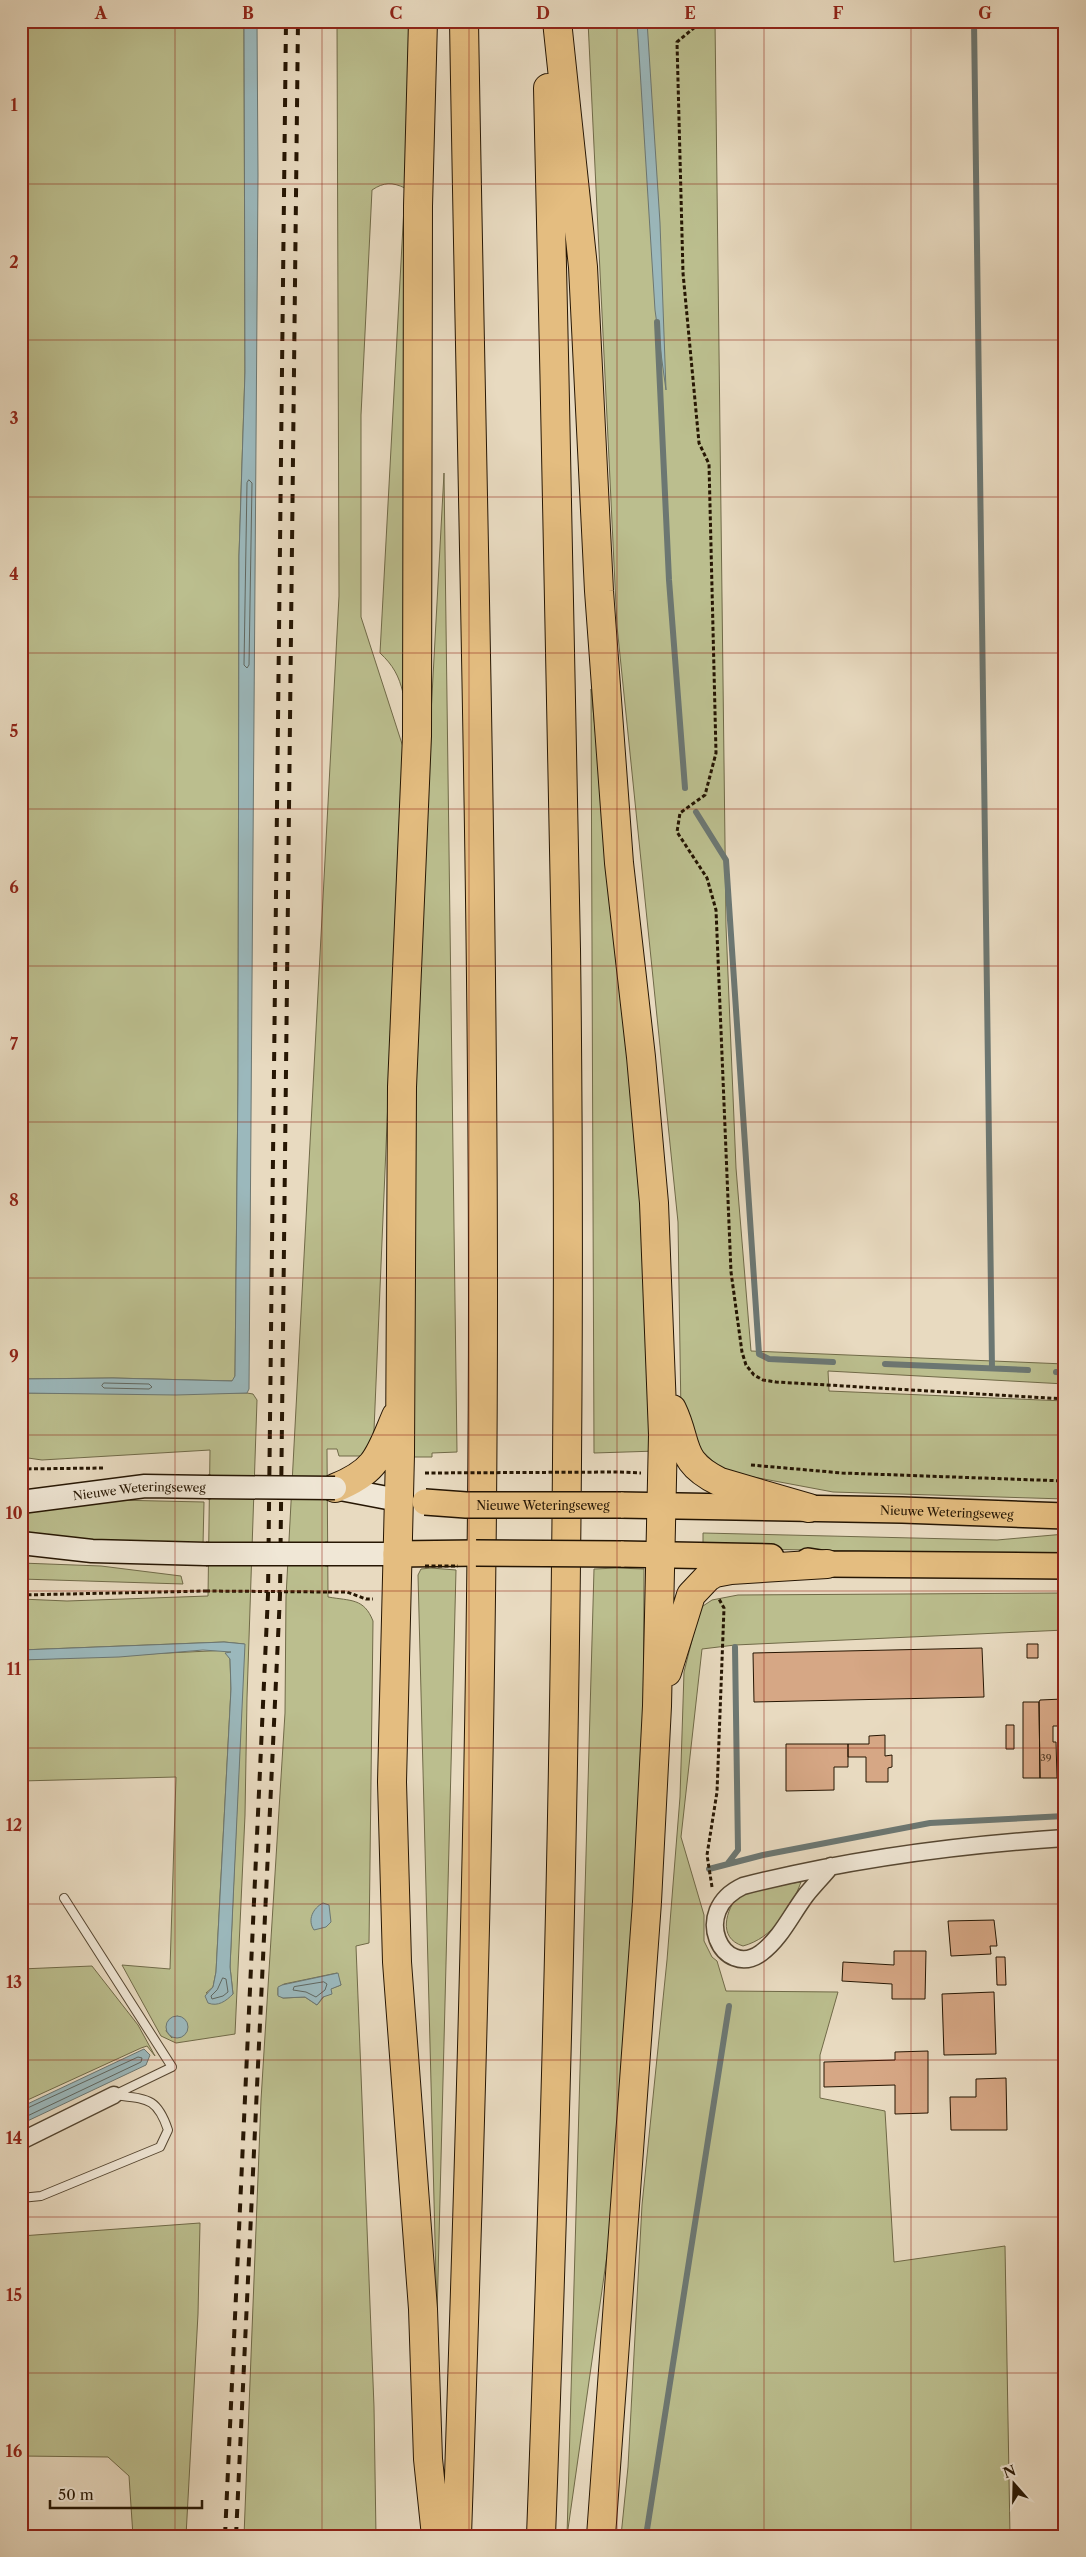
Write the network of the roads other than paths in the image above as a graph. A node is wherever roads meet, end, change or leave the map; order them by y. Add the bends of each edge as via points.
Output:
1 (423, 21) edge
2 (464, 21) edge
3 (546, 21) edge
4 (557, 21) edge
5 (662, 1390) junction
6 (399, 1408) junction
7 (335, 1488) junction
8 (398, 1500) junction
9 (21, 1502) edge
10 (662, 1505) junction
11 (809, 1508) junction
12 (1065, 1516) edge
13 (21, 1543) edge
14 (396, 1554) junction
15 (659, 1554) junction
16 (827, 1564) junction
17 (1065, 1566) edge
18 (657, 1706) junction
19 (1065, 1838) edge
20 (831, 1866) junction
21 (64, 1898) dead end
22 (114, 2095) junction
23 (21, 2141) edge
24 (21, 2198) edge
25 (436, 2536) edge
26 (457, 2536) edge
27 (541, 2536) edge
28 (601, 2536) edge

1 - 6 highway via 418,206 417,736 402,1078
2 - 26 highway via 482,971 483,1309 481,1628 471,2118
3 - 27 highway via 566,952 566,1304 565,1622 555,2148
4 - 5 highway via 583,267 599,591 619,863 642,1057 654,1203
5 - 10 highway
5 - 11 highway via 678,1422 684,1450 701,1471 720,1482
6 - 7 highway via 376,1461 357,1479
6 - 8 highway
7 - 8 main road, Nieuwe Weteringseweg
7 - 9 main road, Nieuwe Weteringseweg, bridge via 145,1486
8 - 10 main road, Nieuwe Weteringseweg, bridge via 466,1504
8 - 14 highway
10 - 11 main road, Nieuwe Weteringseweg
10 - 15 highway
11 - 12 main road, Nieuwe Weteringseweg
13 - 14 main road, bridge via 92,1551
14 - 15 main road, bridge
14 - 25 highway via 392,1782 397,1962 423,2309 428,2459
15 - 16 main road via 765,1556
15 - 18 highway
16 - 17 main road
16 - 18 highway via 731,1570 715,1573 703,1581 691,1595
18 - 28 highway via 647,1902
19 - 20 street via 917,1851
20 - 20 street via 743,1886 730,1892 716,1912 716,1939 721,1948 736,1957 759,1954 782,1932 807,1894
21 - 22 lane via 172,2067
22 - 23 street
22 - 24 lane via 143,2098 161,2110 168,2130 160,2147 41,2196

